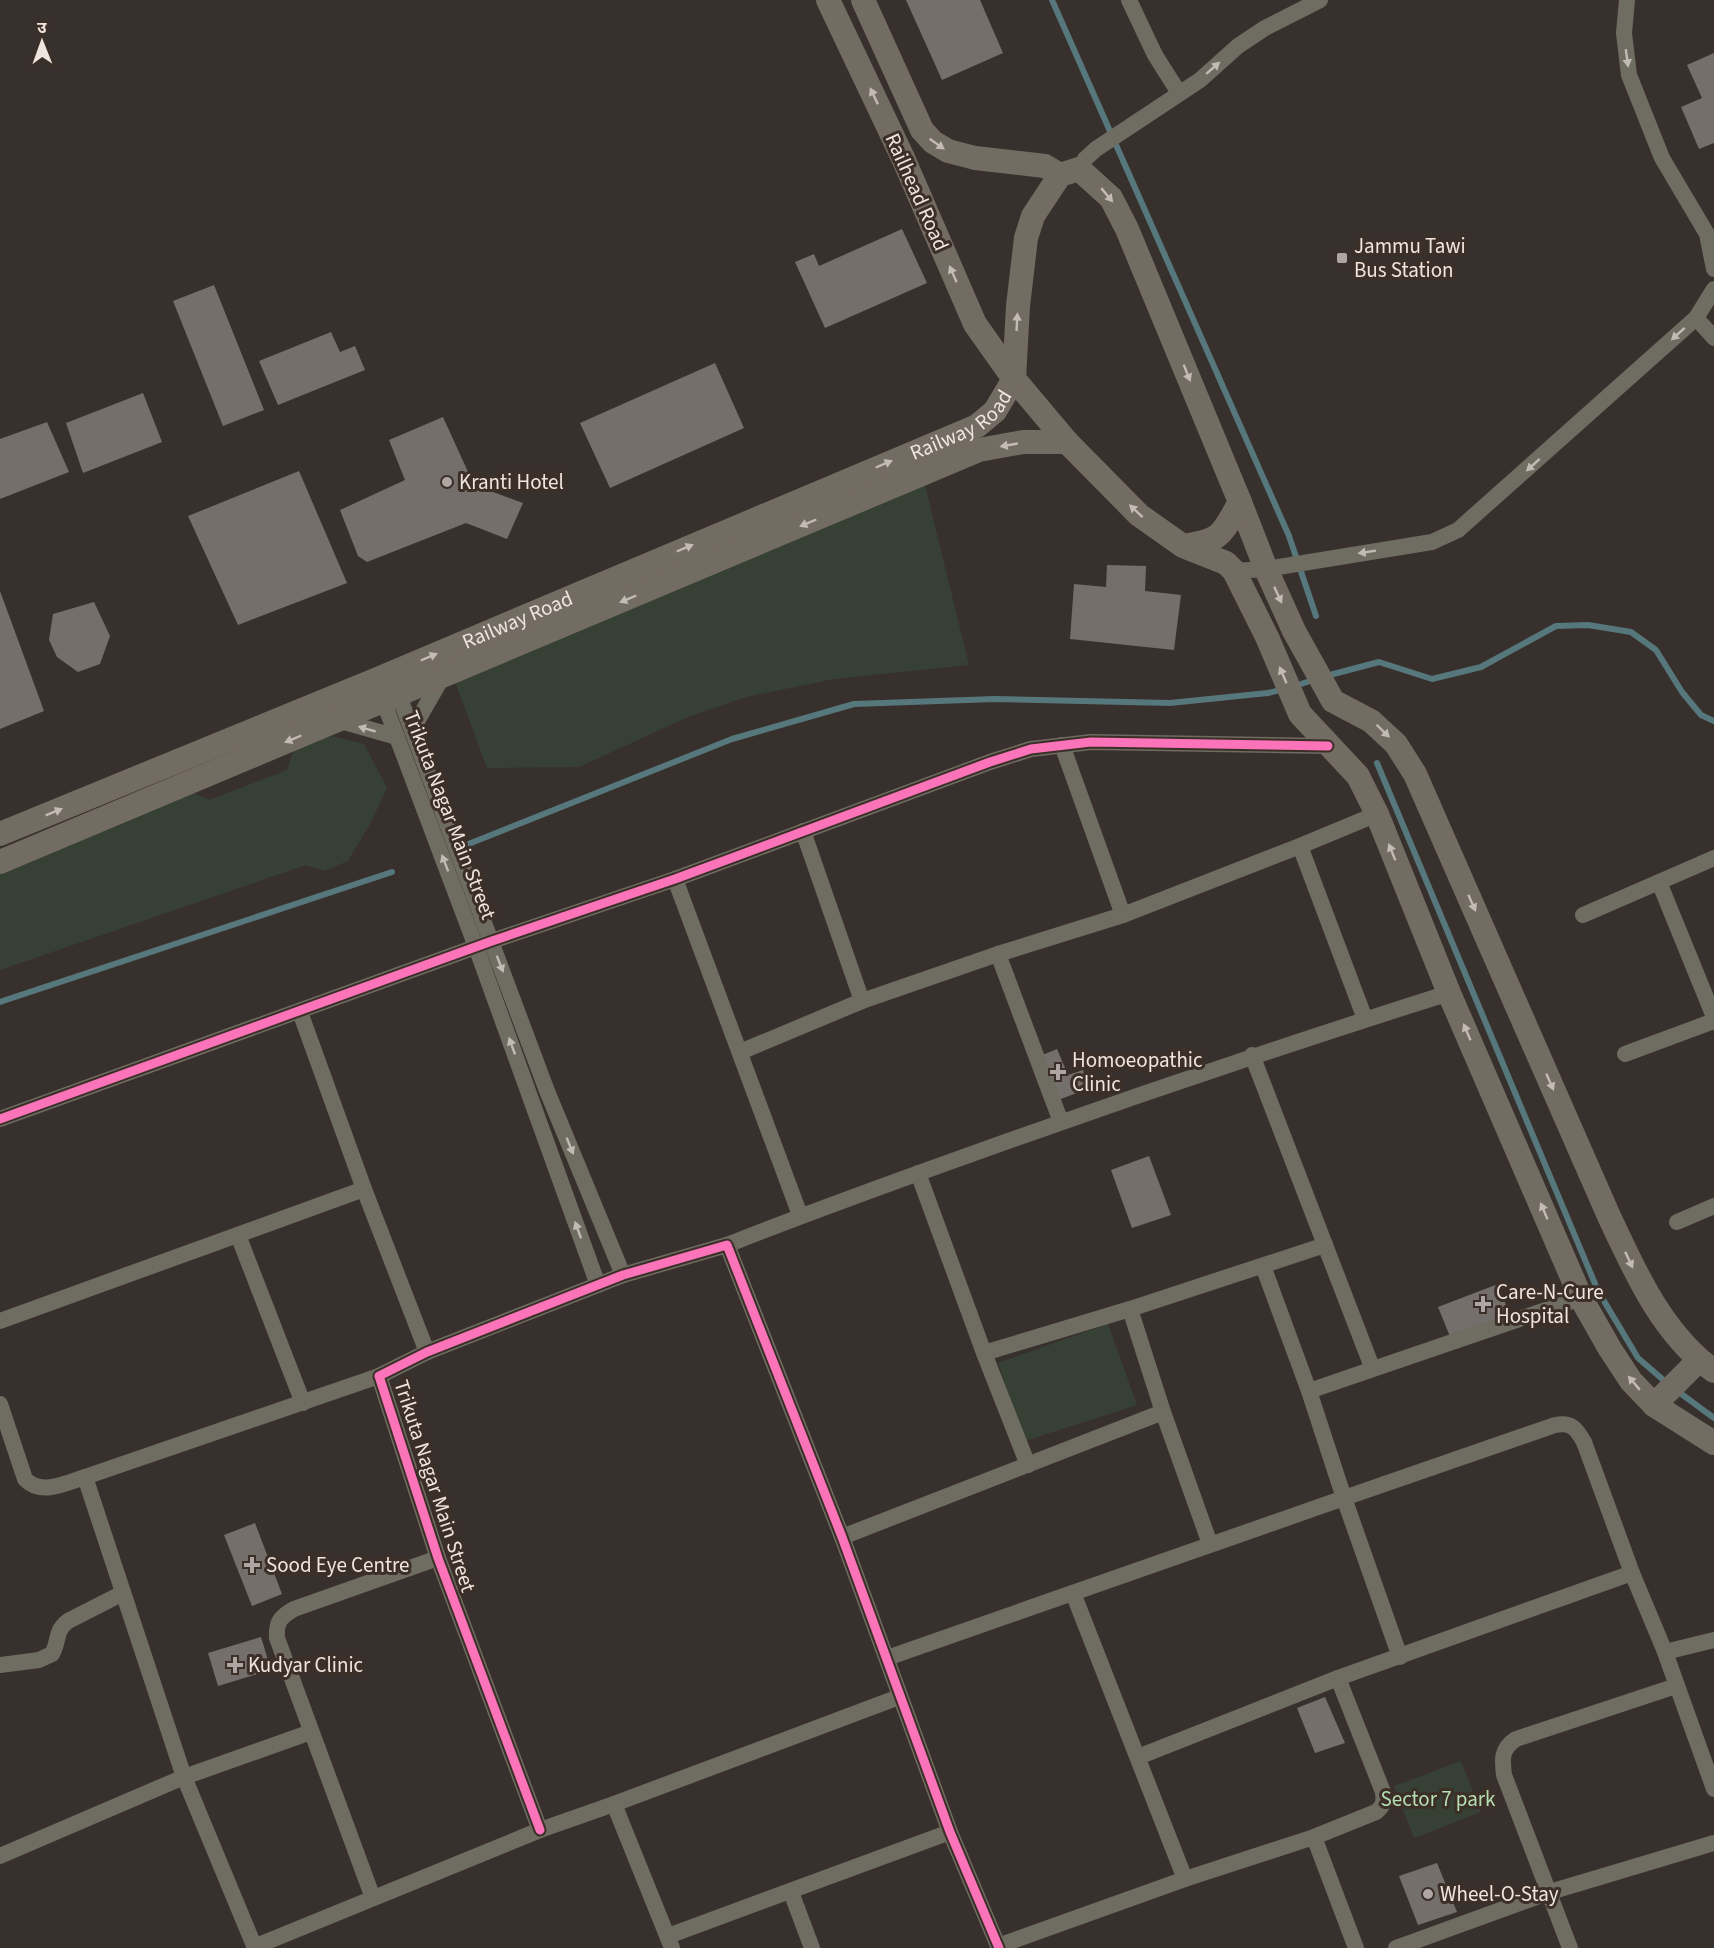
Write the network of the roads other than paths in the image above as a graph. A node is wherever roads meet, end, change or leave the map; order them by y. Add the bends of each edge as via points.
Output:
1 (828, 0) edge
2 (863, 0) edge
3 (1129, 0) edge
4 (1320, 0) edge
5 (1627, 0) edge
6 (1179, 93) junction
7 (1070, 172) junction
8 (1714, 269) edge
9 (1714, 289) edge
10 (1696, 318) junction
11 (1714, 338) edge
12 (1014, 379) junction
13 (1067, 442) junction
14 (842, 482) junction
15 (1240, 502) junction
16 (852, 504) junction
17 (1183, 546) junction
18 (1274, 568) junction
19 (1234, 571) junction
20 (443, 676) junction
21 (387, 687) junction
22 (337, 720) junction
23 (404, 734) junction
24 (1062, 745) junction
25 (1328, 746) junction
26 (1377, 814) junction
27 (804, 831) junction
28 (0, 834) edge
29 (1300, 846) junction
30 (1714, 858) edge
31 (0, 862) edge
32 (675, 879) junction
33 (1659, 882) junction
34 (1122, 915) junction
35 (1582, 915) dead end
36 (484, 944) junction
37 (998, 954) junction
38 (1449, 993) junction
39 (862, 1001) junction
40 (300, 1012) junction
41 (1365, 1019) junction
42 (1714, 1019) edge
43 (740, 1052) junction
44 (1625, 1054) dead end
45 (1252, 1055) junction
46 (0, 1119) edge
47 (1060, 1122) junction
48 (918, 1173) junction
49 (364, 1189) junction
50 (1714, 1206) edge
51 (800, 1215) junction
52 (1677, 1222) dead end
53 (238, 1235) junction
54 (727, 1245) junction
55 (1325, 1245) junction
56 (1263, 1266) junction
57 (623, 1275) junction
58 (598, 1285) junction
59 (1581, 1298) junction
60 (1130, 1309) junction
61 (0, 1321) edge
62 (427, 1352) junction
63 (984, 1353) junction
64 (1701, 1366) edge
65 (1372, 1367) junction
66 (379, 1376) junction
67 (1309, 1391) junction
68 (1660, 1398) junction
69 (303, 1403) junction
70 (0, 1404) edge
71 (1162, 1412) junction
72 (1714, 1443) edge
73 (1028, 1465) junction
74 (85, 1477) junction
75 (1344, 1498) junction
76 (842, 1537) junction
77 (1210, 1544) junction
78 (438, 1558) junction
79 (1632, 1573) junction
80 (123, 1593) junction
81 (1074, 1593) junction
82 (1714, 1640) edge
83 (1665, 1652) junction
84 (1400, 1657) junction
85 (886, 1658) junction
86 (0, 1665) edge
87 (1338, 1678) junction
88 (1676, 1686) junction
89 (899, 1697) junction
90 (310, 1732) junction
91 (1138, 1757) junction
92 (184, 1777) junction
93 (1714, 1789) edge
94 (614, 1804) junction
95 (540, 1830) junction
96 (950, 1832) junction
97 (1314, 1837) junction
98 (1714, 1842) edge
99 (0, 1856) edge
100 (1185, 1879) junction
101 (791, 1892) junction
102 (1550, 1892) junction
103 (373, 1898) junction
104 (670, 1942) edge
105 (1426, 1943) edge
106 (254, 1947) edge
107 (998, 1947) edge
108 (812, 1948) edge
109 (1356, 1948) edge
110 (1396, 1948) edge
111 (1570, 1948) edge

12 -> 1 main road, Railhead Road via 975,324 903,158
2 -> 7 main road, Railhead Road via 922,130 933,142 948,151 975,158
3 - 6 street via 1155,55
6 -> 4 street via 1265,28
5 -> 8 street via 1624,33 1629,75 1662,158 1707,234
6 - 7 street via 1096,149
12 -> 7 main road via 1026,238 1033,216
7 -> 15 main road via 1111,198 1128,229
9 - 10 street
10 - 11 street
10 -> 18 street via 1458,530 1432,542
12 - 13 main road, Railhead Road
14 -> 12 main road, Railway Road via 977,426 995,411
13 -> 16 main road via 1023,442 979,450
17 -> 13 main road, Railhead Road via 1139,515
14 - 16 main road
21 -> 14 main road, Railway Road
15 - 17 main road via 1223,532 1208,542
15 - 18 main road
16 -> 20 main road
17 - 19 main road, Railhead Road via 1226,563
18 - 19 street
18 -> 64 main road via 1294,631 1333,701 1371,721 1396,744 1415,774 1640,1282
25 -> 19 main road via 1300,714
20 - 21 main road
20 - 23 street
21 - 22 main road
21 - 23 street, Trikuta Nagar Main Street
28 -> 21 main road, Railway Road
23 -> 22 street
22 -> 31 main road
23 - 36 street, Trikuta Nagar Main Street
24 - 25 street via 1091,742
24 - 27 street via 1031,749 990,762
24 - 34 street
25 - 26 main road via 1358,776
26 - 29 street
38 -> 26 main road
27 - 32 street
27 - 39 street
29 - 34 street
29 - 41 street
30 - 33 street
32 - 36 street
32 - 43 street
33 - 35 street
33 - 42 street
34 - 37 street
36 - 40 street
36 -> 57 street
58 -> 36 street, Trikuta Nagar Main Street
37 - 39 street
37 - 47 street
38 - 41 street
59 -> 38 main road
39 - 43 street
40 - 46 street
40 - 49 street
41 - 45 street
42 - 44 street
43 - 51 street
45 - 47 street
45 - 55 street
47 - 48 street
48 - 51 street
48 - 63 street
49 - 53 street
49 - 62 street
50 - 52 street
51 - 54 street
53 - 61 street
53 - 69 street
54 - 57 street
54 - 76 street
55 - 56 street
55 - 65 street
56 - 60 street
56 - 67 street
57 - 58 street
58 - 62 street, Trikuta Nagar Main Street
59 - 65 street
68 -> 59 main road via 1631,1381
60 - 63 street
60 - 71 street
62 - 66 street, Trikuta Nagar Main Street
63 - 73 street
64 - 68 main road
65 - 67 street
66 - 69 street
66 - 78 street, Trikuta Nagar Main Street
67 - 75 street
68 - 72 main road
69 - 74 street
70 - 74 street via 25,1479 31,1486 42,1488
71 - 73 street
71 - 77 street
73 - 76 street
74 - 80 street
75 - 77 street
75 - 79 street via 1564,1423 1571,1425 1584,1442
75 - 84 street
76 - 85 street
77 - 81 street
78 - 90 street via 294,1609 276,1624 277,1638
78 - 95 street, Trikuta Nagar Main Street
79 - 83 street
79 - 84 street
80 - 86 street via 61,1627 52,1654
80 - 92 street
81 - 85 street
81 - 91 street
82 - 83 street
83 - 88 street
84 - 87 street
85 - 89 street
87 - 91 street
87 - 97 street via 1384,1802 1376,1812
88 - 93 street
88 - 102 street via 1516,1739 1503,1752 1504,1775
89 - 94 street
89 - 96 street
90 - 92 street
90 - 103 street
91 - 100 street
92 - 99 street
92 - 106 street
94 - 95 street
94 - 104 street
95 - 103 street
96 - 101 street
96 - 107 street
97 - 100 street
97 - 109 street
98 - 102 street
100 - 107 street
101 - 104 street
101 - 108 street
102 - 105 street
102 - 111 street
103 - 106 street
105 - 110 street

